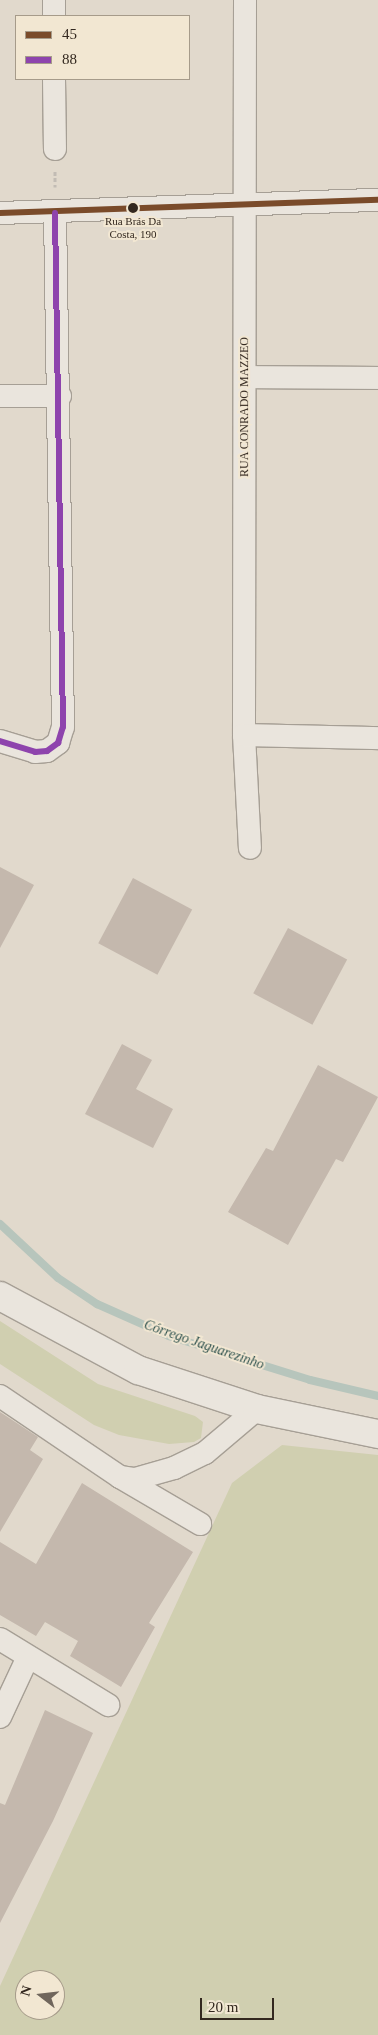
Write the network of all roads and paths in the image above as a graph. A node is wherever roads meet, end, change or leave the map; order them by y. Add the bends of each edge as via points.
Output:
1 (54, 0) edge
2 (245, 0) edge
3 (54, 15) edge
4 (54, 80) edge
5 (55, 149) joint
6 (378, 200) edge
7 (246, 206) junction
8 (0, 213) edge
9 (55, 213) junction
10 (246, 377) junction
11 (378, 378) edge
12 (0, 396) edge
13 (60, 396) junction
14 (244, 735) junction
15 (378, 738) edge
16 (0, 741) edge
17 (250, 848) dead end
18 (0, 1296) edge
19 (0, 1396) edge
20 (257, 1409) junction
21 (378, 1434) edge
22 (120, 1477) junction
23 (200, 1524) dead end
24 (0, 1639) edge
25 (28, 1657) junction
26 (108, 1705) dead end
27 (0, 1717) edge

1 - 3 street
2 - 7 street, RUA CONRADO MAZZEO
4 - 5 street
5 - 9 path
6 - 7 street
7 - 9 street
7 - 10 street, RUA CONRADO MAZZEO
8 - 9 street
9 - 13 street
10 - 11 street
10 - 14 street, RUA CONRADO MAZZEO
12 - 13 street
13 - 16 street via 63,727 58,743 47,751 34,752
14 - 15 street
14 - 17 street, RUA CONRADO MAZZEO
18 - 20 street via 138,1370
19 - 22 street
20 - 21 street
20 - 22 street via 205,1453 174,1468 135,1478
22 - 23 street
24 - 25 street
25 - 26 street
25 - 27 street

